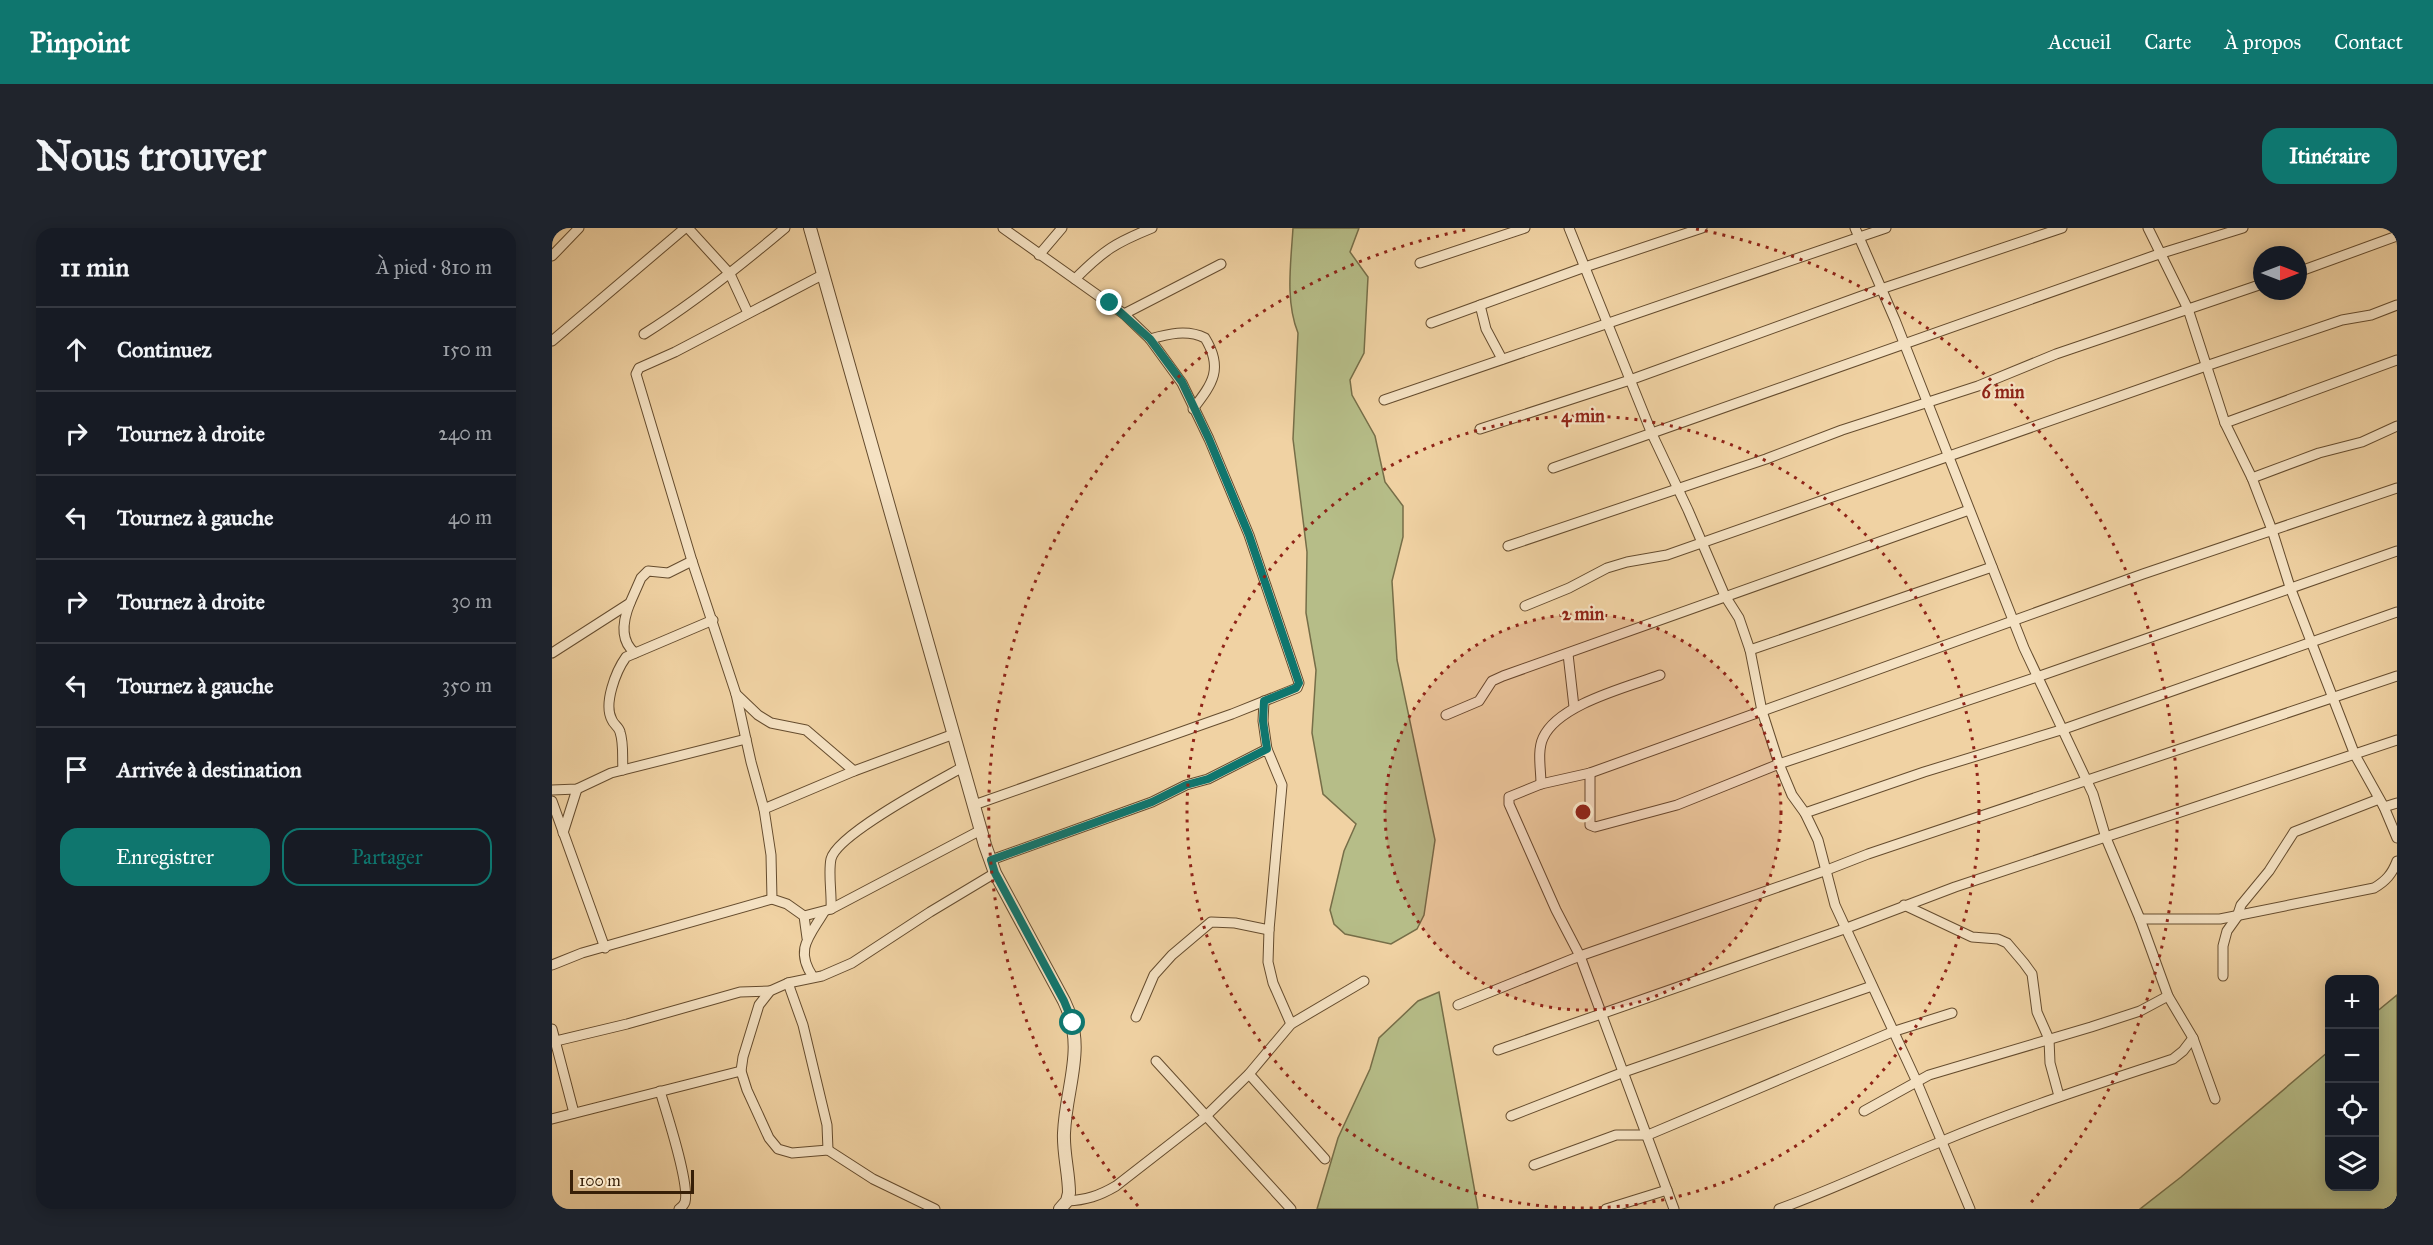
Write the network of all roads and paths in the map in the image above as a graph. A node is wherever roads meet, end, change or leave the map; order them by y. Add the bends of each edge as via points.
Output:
1 (579, 228) edge
2 (687, 228) edge
3 (786, 228) edge
4 (810, 228) edge
5 (1003, 228) edge
6 (1062, 228) edge
7 (1152, 228) edge
8 (1525, 228) edge
9 (1569, 228) edge
10 (1702, 228) edge
11 (1855, 228) edge
12 (1886, 228) edge
13 (2062, 228) edge
14 (2148, 228) edge
15 (2243, 228) edge
16 (2397, 236) edge
17 (1859, 238) junction
18 (2159, 254) junction
19 (1039, 255) junction
20 (552, 256) edge
21 (1420, 263) dead end
22 (1221, 264) dead end
23 (1585, 267) junction
24 (2307, 269) edge
25 (730, 274) junction
26 (824, 274) junction
27 (1075, 279) junction
28 (2253, 287) edge
29 (1881, 289) junction
30 (1480, 305) junction
31 (2397, 305) edge
32 (2187, 309) junction
33 (748, 313) junction
34 (1124, 314) junction
35 (1607, 323) junction
36 (1431, 324) dead end
37 (644, 334) dead end
38 (1150, 339) junction
39 (552, 341) edge
40 (1904, 345) junction
41 (1502, 359) junction
42 (2397, 360) edge
43 (2206, 366) junction
44 (1630, 380) junction
45 (1384, 400) dead end
46 (1927, 402) junction
47 (1193, 409) junction
48 (2225, 423) junction
49 (2397, 426) edge
50 (1480, 429) dead end
51 (1653, 434) junction
52 (1948, 458) junction
53 (1553, 468) dead end
54 (2252, 477) junction
55 (1677, 488) junction
56 (2397, 488) edge
57 (1968, 510) junction
58 (2272, 530) junction
59 (1702, 543) junction
60 (1508, 546) dead end
61 (2397, 551) edge
62 (692, 561) junction
63 (1992, 567) junction
64 (2290, 587) junction
65 (1725, 596) junction
66 (630, 603) junction
67 (1524, 606) dead end
68 (2397, 612) edge
69 (713, 620) junction
70 (2014, 621) junction
71 (2311, 642) junction
72 (1750, 650) junction
73 (552, 653) edge
74 (635, 653) junction
75 (1568, 654) junction
76 (1660, 675) dead end
77 (2397, 676) edge
78 (2037, 677) junction
79 (736, 694) junction
80 (2332, 698) junction
81 (1264, 701) junction
82 (1575, 707) junction
83 (1762, 711) junction
84 (1446, 716) dead end
85 (2064, 729) junction
86 (954, 734) junction
87 (746, 739) junction
88 (2397, 740) edge
89 (1267, 749) junction
90 (2355, 755) junction
91 (1779, 764) junction
92 (963, 767) junction
93 (623, 770) junction
94 (854, 771) junction
95 (1590, 773) junction
96 (2086, 781) junction
97 (1541, 784) junction
98 (577, 789) junction
99 (552, 790) edge
100 (552, 801) edge
101 (2397, 802) edge
102 (2382, 803) junction
103 (974, 805) junction
104 (764, 809) junction
105 (1805, 813) junction
106 (981, 830) junction
107 (563, 833) junction
108 (2106, 838) junction
109 (2397, 838) edge
110 (991, 860) junction
111 (2397, 861) edge
112 (1827, 870) junction
113 (995, 873) junction
114 (772, 899) junction
115 (1904, 905) junction
116 (827, 911) junction
117 (804, 916) junction
118 (2237, 917) junction
119 (2140, 919) junction
120 (1847, 928) junction
121 (1269, 930) junction
122 (807, 938) junction
123 (605, 948) junction
124 (1580, 956) junction
125 (552, 965) edge
126 (2223, 976) dead end
127 (809, 978) junction
128 (1364, 981) dead end
129 (788, 983) junction
130 (1872, 986) junction
131 (751, 990) junction
132 (770, 991) junction
133 (2168, 996) junction
134 (794, 999) junction
135 (759, 1005) junction
136 (1458, 1005) dead end
137 (1603, 1013) junction
138 (1952, 1013) dead end
139 (1136, 1017) dead end
140 (1291, 1023) junction
141 (552, 1029) edge
142 (1892, 1032) junction
143 (2193, 1038) junction
144 (2049, 1040) junction
145 (554, 1041) edge
146 (1498, 1050) dead end
147 (1156, 1061) dead end
148 (741, 1071) junction
149 (1624, 1072) junction
150 (1249, 1074) junction
151 (1916, 1080) junction
152 (660, 1091) junction
153 (2059, 1096) junction
154 (2215, 1099) dead end
155 (1864, 1111) dead end
156 (574, 1113) junction
157 (1206, 1116) junction
158 (1511, 1116) dead end
159 (552, 1119) edge
160 (1648, 1135) junction
161 (1940, 1142) junction
162 (828, 1150) junction
163 (1325, 1159) dead end
164 (1534, 1165) dead end
165 (1667, 1190) junction
166 (1064, 1205) edge
167 (679, 1209) edge
168 (935, 1209) edge
169 (1291, 1209) edge
170 (1606, 1209) edge
171 (1674, 1209) edge
172 (1779, 1209) edge
173 (1970, 1209) edge

1 - 20 street
2 - 25 street
2 - 39 street
3 - 25 street
4 - 26 street
5 - 19 street
6 - 19 street
7 - 27 street via 1110,246
8 - 21 street
9 - 23 street
10 - 23 street
11 - 17 street
12 - 17 street
13 - 29 street
14 - 18 street
15 - 18 street
16 - 24 street
17 - 29 street
17 - 35 street
18 - 32 street
18 - 40 street
19 - 27 street
22 - 34 street
23 - 30 street
23 - 35 street
25 - 33 street
25 - 37 street
26 - 33 street
26 - 86 street
27 - 34 street
28 - 32 street
29 - 40 street
29 - 44 street
30 - 36 street
30 - 41 street via 1486,329
31 - 43 street
32 - 43 street
32 - 46 street
33 - 62 street via 636,370
34 - 38 street
35 - 41 street
35 - 44 street
38 - 47 street via 1182,382
38 - 47 street via 1179,333 1205,338 1214,358 1214,378
40 - 46 street
40 - 51 street
41 - 45 street
42 - 48 street
43 - 48 street
43 - 52 street
44 - 50 street
44 - 51 street
46 - 52 street
46 - 55 street
47 - 81 street via 1242,518 1299,683 1296,688
48 - 54 street
49 - 54 street via 2362,442
51 - 53 street
51 - 55 street
52 - 57 street
52 - 59 street
54 - 58 street
55 - 59 street
55 - 60 street
56 - 58 street
57 - 63 street
57 - 65 street
58 - 64 street
58 - 70 street
59 - 65 street
59 - 67 street via 1607,568
61 - 64 street
62 - 66 street via 668,573 648,571
62 - 69 street
63 - 70 street
63 - 72 street
64 - 71 street
64 - 78 street
65 - 72 street via 1739,618
65 - 75 street
66 - 73 street
66 - 74 street via 624,634
68 - 71 street
69 - 74 street
69 - 79 street
70 - 78 street
70 - 83 street
71 - 80 street
71 - 85 street
72 - 83 street
74 - 93 street via 621,664 610,696 612,720 620,729
75 - 82 street
75 - 84 street via 1492,681 1479,701
76 - 82 street
77 - 80 street
78 - 85 street
78 - 91 street
79 - 87 street
79 - 94 street via 771,723 806,730
80 - 90 street
80 - 96 street
81 - 89 street
81 - 103 street
82 - 97 street via 1560,716 1543,737
83 - 91 street
83 - 95 street
85 - 96 street
85 - 105 street
86 - 92 street
86 - 94 street
87 - 93 street
87 - 104 street
88 - 90 street
89 - 110 street via 1152,802
89 - 121 street via 1282,785
90 - 102 street
90 - 108 street
91 - 95 street via 1677,805 1595,827 1590,825
91 - 105 street via 1792,795
92 - 103 street
92 - 116 street via 864,825 834,852
93 - 98 street
94 - 104 street
95 - 97 street
96 - 108 street
96 - 112 street
97 - 124 street via 1514,793 1509,804
98 - 99 street
98 - 107 street
100 - 107 street
101 - 102 street
102 - 109 street
102 - 118 street via 2294,832 2241,905
103 - 106 street
104 - 114 street
105 - 112 street
106 - 110 street
106 - 116 street
107 - 123 street
108 - 115 street
108 - 119 street
110 - 113 street
111 - 118 street via 2394,871 2374,888
112 - 120 street via 1835,905
112 - 124 street
113 - 127 street via 852,963
113 - 166 street via 1064,1001 1075,1030 1075,1063 1064,1133 1068,1177
114 - 117 street
114 - 123 street
115 - 120 street
115 - 144 street via 1972,938 2007,943 2032,974 2037,1012
116 - 117 street
116 - 122 street
117 - 122 street
118 - 119 street
118 - 126 street via 2223,946
119 - 133 street
120 - 130 street
120 - 137 street
121 - 139 street via 1210,922 1154,975
121 - 140 street via 1268,962
122 - 127 street via 803,959
123 - 125 street
124 - 136 street
124 - 137 street
127 - 129 street
127 - 134 street
128 - 140 street
129 - 132 street
129 - 134 street
130 - 142 street
130 - 149 street
131 - 132 street
131 - 135 street
131 - 145 street
132 - 135 street
133 - 143 street
133 - 144 street via 2140,1011
134 - 162 street via 827,1125
135 - 148 street
137 - 146 street
137 - 149 street
138 - 142 street
140 - 150 street
141 - 145 street
142 - 151 street
142 - 160 street
143 - 153 street via 2173,1059
143 - 154 street
144 - 151 street
144 - 153 street via 2050,1064
145 - 156 street
147 - 157 street
148 - 152 street
148 - 162 street via 756,1111 778,1149 792,1153
149 - 158 street
149 - 160 street
150 - 157 street
150 - 163 street
151 - 155 street
151 - 161 street
152 - 156 street
152 - 167 street via 684,1187 685,1201
153 - 161 street
156 - 159 street
157 - 166 street via 1101,1195
157 - 169 street
160 - 164 street via 1616,1135
160 - 165 street
161 - 172 street
161 - 173 street
162 - 168 street via 873,1179
165 - 170 street
165 - 171 street

